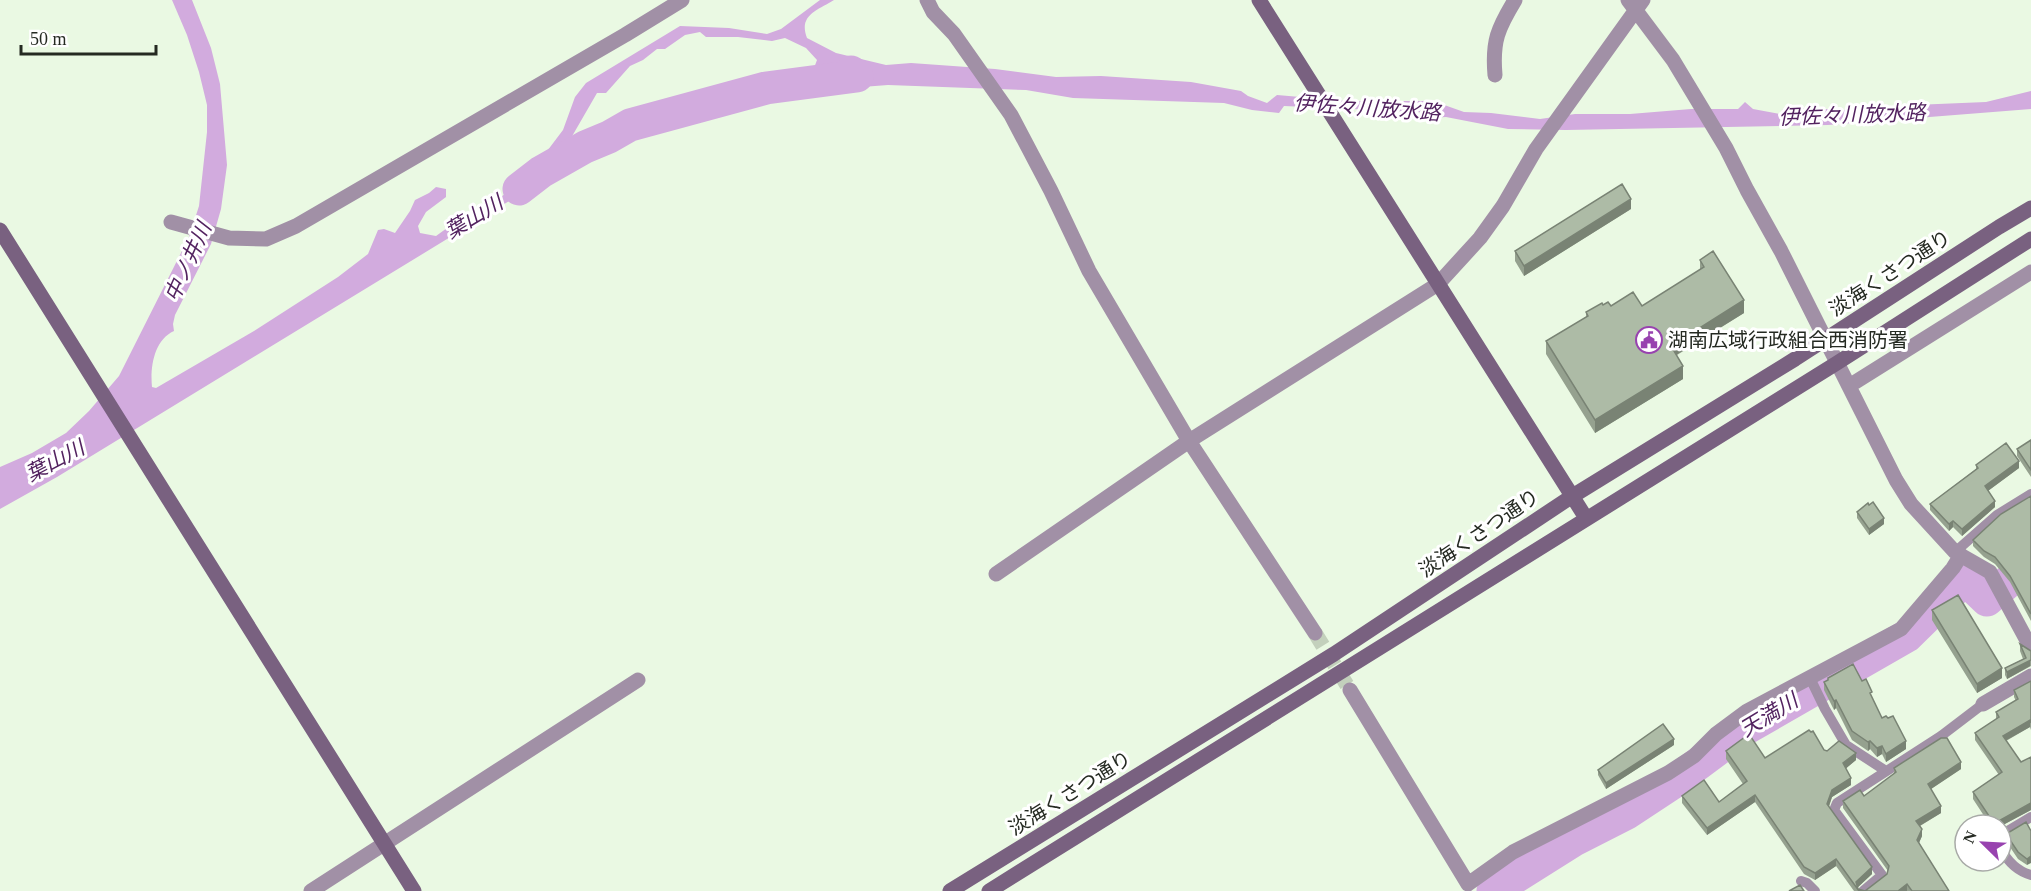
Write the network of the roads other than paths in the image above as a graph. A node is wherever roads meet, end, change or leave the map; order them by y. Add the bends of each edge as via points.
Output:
1 (682, 0) edge
2 (927, 0) edge
3 (1259, 0) edge
4 (1515, 0) edge
5 (1635, 3) edge
6 (1495, 75) dead end
7 (2031, 208) edge
8 (171, 222) dead end
9 (0, 230) edge
10 (2031, 239) edge
11 (2031, 272) edge
12 (1438, 284) junction
13 (1825, 340) junction
14 (1837, 363) junction
15 (1850, 386) junction
16 (1189, 441) junction
17 (2031, 494) edge
18 (1571, 497) junction
19 (1586, 518) junction
20 (1958, 554) junction
21 (996, 574) dead end
22 (1315, 633) tunnel mouth
23 (2029, 637) edge
24 (2031, 676) edge
25 (1810, 678) junction
26 (638, 681) dead end
27 (1350, 690) tunnel mouth
28 (1983, 704) joint
29 (1886, 771) junction
30 (2031, 817) edge
31 (2013, 828) edge
32 (385, 843) junction
33 (2013, 865) edge
34 (2031, 875) edge
35 (1801, 880) dead end
36 (311, 891) edge
37 (414, 891) edge
38 (950, 891) edge
39 (989, 891) edge
40 (1815, 891) edge
41 (1863, 891) edge

1 - 8 street via 276,235 266,239 229,238
2 - 16 street via 1011,116 1089,271
3 - 12 street
4 - 6 street via 1498,28
5 - 12 street via 1536,149 1503,206
5 - 13 street via 1726,148
7 - 13 street, 淡海くさつ通り
9 - 32 street
10 - 14 street, 淡海くさつ通り
11 - 15 street
12 - 16 street
12 - 18 street
13 - 14 street
13 - 18 street, 淡海くさつ通り
14 - 15 street
14 - 19 street, 淡海くさつ通り
15 - 20 street via 1911,504
16 - 21 street
16 - 22 street
17 - 20 lane via 1997,515
18 - 19 street
18 - 38 street, 淡海くさつ通り via 1334,654
19 - 39 street, 淡海くさつ通り
20 - 23 street via 1990,572
20 - 25 street via 1953,568 1901,629
24 - 28 street
25 - 27 street via 1747,711 1694,756 1668,772 1513,852 1468,884
25 - 29 lane via 1846,745
26 - 32 street
28 - 29 lane
29 - 41 lane via 1837,803 1834,810 1882,875
30 - 31 lane
32 - 36 street
32 - 37 street
33 - 34 lane
35 - 40 lane

